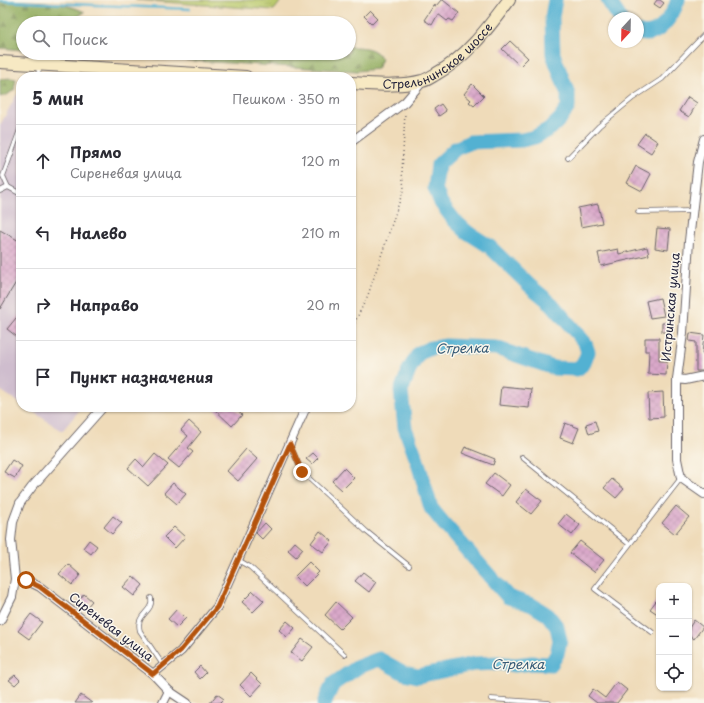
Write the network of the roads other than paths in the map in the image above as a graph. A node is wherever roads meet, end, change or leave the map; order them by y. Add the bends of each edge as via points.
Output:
1 (509, 0) edge
2 (704, 35) edge
3 (0, 62) edge
4 (39, 64) junction
5 (38, 72) edge
6 (166, 72) edge
7 (424, 81) junction
8 (356, 83) edge
9 (356, 138) edge
10 (704, 139) edge
11 (16, 141) edge
12 (568, 158) dead end
13 (8, 187) junction
14 (16, 191) edge
15 (0, 192) edge
16 (693, 210) junction
17 (638, 212) dead end
18 (704, 376) edge
19 (677, 379) junction
20 (100, 412) edge
21 (304, 412) edge
22 (290, 444) junction
23 (522, 456) dead end
24 (681, 478) junction
25 (704, 494) edge
26 (630, 544) junction
27 (238, 560) junction
28 (409, 566) dead end
29 (15, 578) junction
30 (151, 598) dead end
31 (0, 621) edge
32 (652, 632) dead end
33 (345, 656) dead end
34 (163, 666) junction
35 (153, 674) junction
36 (169, 690) junction
37 (491, 699) dead end
38 (163, 703) edge
39 (187, 703) edge
40 (549, 703) edge

1 - 7 main road, Стрельнинское шоссе via 459,58
2 - 12 lane via 662,80 633,98 599,126
3 - 4 main road
4 - 5 lane
4 - 6 main road
7 - 8 main road, Стрельнинское шоссе via 402,84
7 - 9 street via 405,102
10 - 16 street, Истринская улица via 698,162
11 - 13 lane via 3,176
13 - 14 lane
13 - 15 lane
16 - 17 lane
16 - 19 street, Истринская улица
18 - 19 street
19 - 24 street, Истринская улица via 677,459
20 - 29 street via 20,503 13,522 11,540
21 - 22 street
22 - 27 street
22 - 28 lane via 302,472 367,532
23 - 26 lane
24 - 25 street
24 - 26 lane
26 - 32 lane via 594,589
27 - 33 lane via 250,567
27 - 34 street via 217,607 181,650
29 - 31 street via 12,597
29 - 35 street, Сиреневая улица via 40,587
30 - 34 lane via 150,608 141,618 140,631
34 - 35 street
35 - 36 street, Сиреневая улица
36 - 38 street
36 - 39 street, Сиреневая улица
37 - 40 lane

